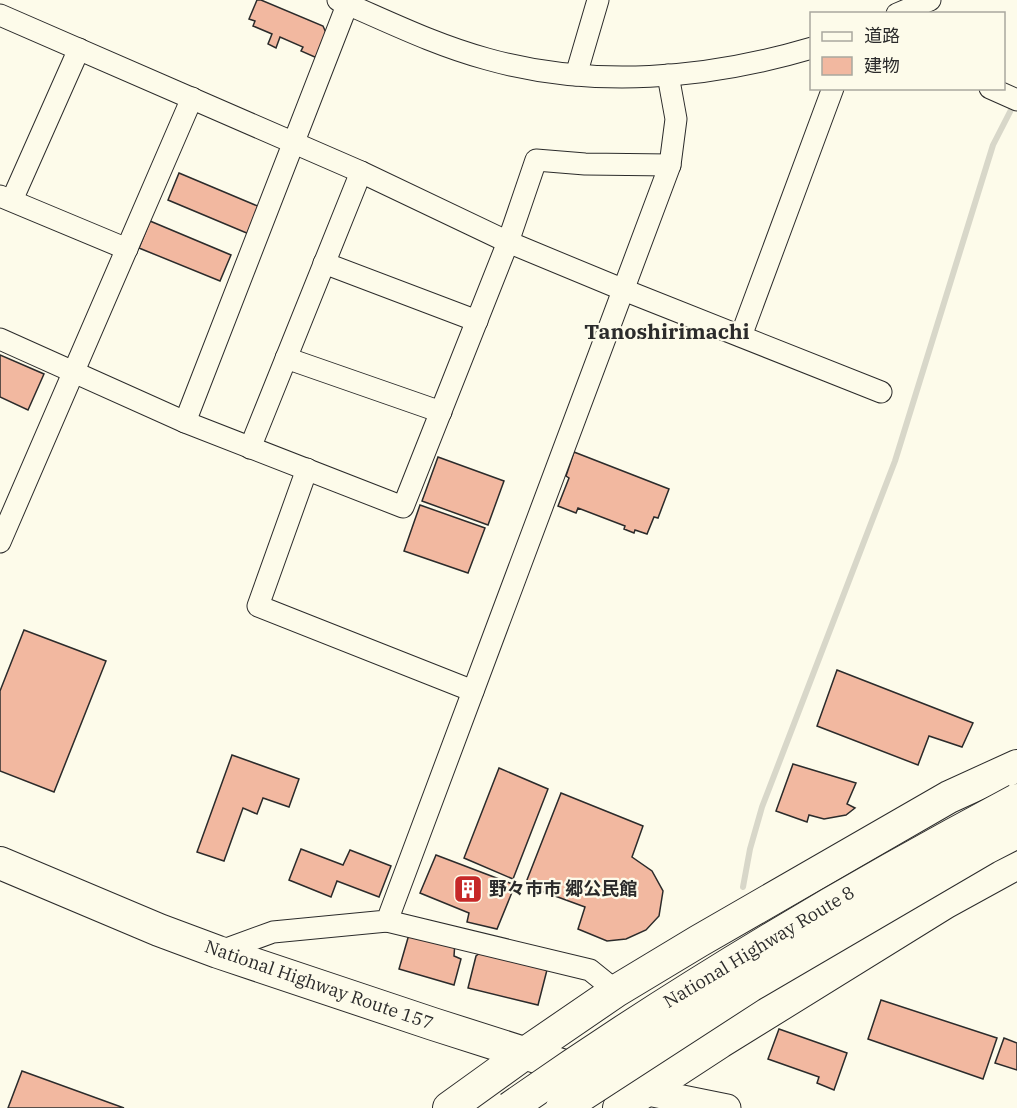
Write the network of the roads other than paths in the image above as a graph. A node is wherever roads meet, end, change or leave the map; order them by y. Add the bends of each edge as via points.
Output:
1 (598, 0) edge
2 (930, 0) edge
3 (345, 1) edge
4 (901, 12) edge
5 (0, 15) edge
6 (80, 49) junction
7 (810, 49) edge
8 (576, 75) junction
9 (668, 75) junction
10 (832, 90) edge
11 (994, 90) edge
12 (192, 98) junction
13 (1014, 99) edge
14 (294, 144) junction
15 (670, 165) junction
16 (361, 172) junction
17 (6, 198) edge
18 (508, 242) junction
19 (127, 249) junction
20 (324, 263) junction
21 (624, 290) junction
22 (477, 321) junction
23 (741, 336) junction
24 (0, 339) edge
25 (286, 358) junction
26 (73, 372) junction
27 (881, 392) dead end
28 (441, 412) junction
29 (185, 422) junction
30 (250, 448) junction
31 (307, 469) junction
32 (0, 542) edge
33 (473, 691) junction
34 (1017, 766) edge
35 (1017, 800) edge
36 (1017, 832) edge
37 (0, 863) edge
38 (1017, 863) edge
39 (387, 921) junction
40 (218, 952) junction
41 (616, 991) junction
42 (524, 1054) junction
43 (631, 1100) edge
44 (449, 1108) edge
45 (510, 1108) edge
46 (562, 1108) edge
47 (727, 1108) edge

1 - 8 street
2 - 4 street
3 - 8 street via 436,43 535,71
3 - 14 street
5 - 6 street
6 - 12 street
6 - 17 street
7 - 9 street via 728,68
8 - 9 street
9 - 15 street via 676,119
10 - 23 street
11 - 13 street
12 - 14 street
12 - 19 street
14 - 16 street
14 - 29 street
15 - 18 street via 536,160
15 - 21 street
16 - 18 street
16 - 20 street
17 - 19 street
18 - 21 street
18 - 22 street
19 - 26 street
20 - 22 street
20 - 25 street
21 - 23 street
21 - 33 street
22 - 28 street
23 - 27 street
24 - 26 street
25 - 28 street
25 - 30 street
26 - 29 street
26 - 32 street
28 - 31 street via 403,507
29 - 30 street
30 - 31 street
31 - 33 street via 258,606
33 - 39 street
34 - 41 highway via 949,797
35 - 45 highway, National Highway Route 8, bridge via 739,958
36 - 46 highway, National Highway Route 8, bridge via 750,986
37 - 40 highway, National Highway Route 157
38 - 43 highway via 946,902
39 - 40 street via 273,932
39 - 41 street via 590,970
40 - 42 highway, National Highway Route 157
41 - 42 highway
42 - 43 highway, National Highway Route 157
42 - 44 highway
43 - 47 main road

